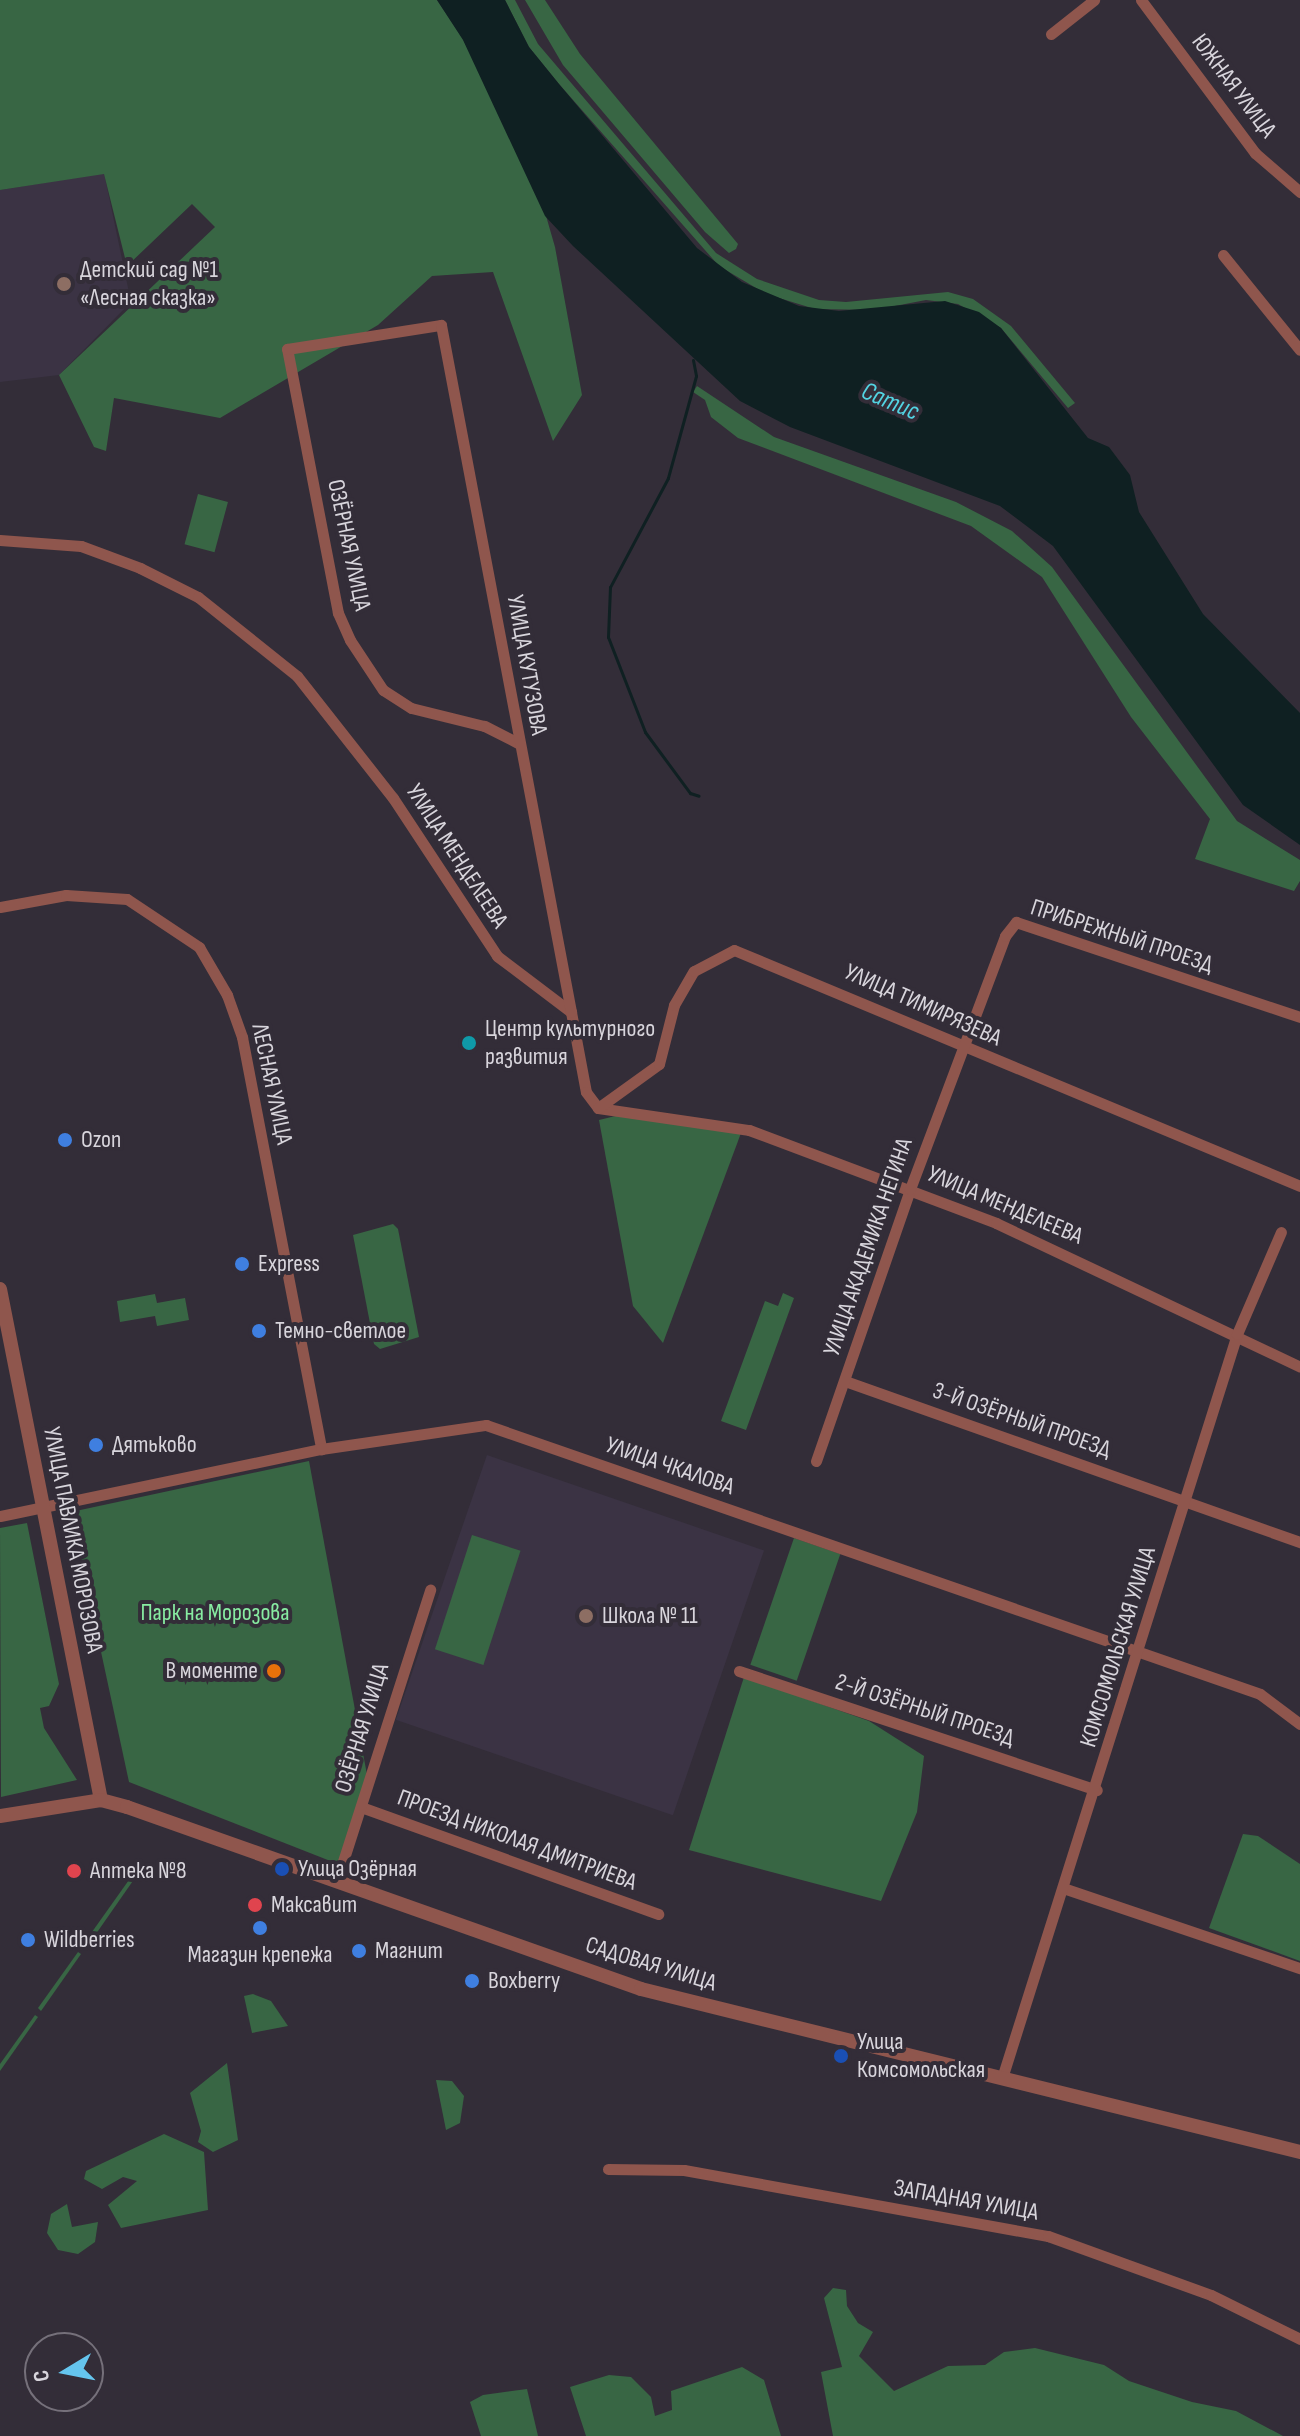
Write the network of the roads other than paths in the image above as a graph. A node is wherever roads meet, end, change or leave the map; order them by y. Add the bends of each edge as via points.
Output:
1 (1094, 0) edge
2 (1141, 0) edge
3 (1051, 34) dead end
4 (1300, 192) edge
5 (1223, 255) dead end
6 (441, 325) joint
7 (1300, 350) edge
8 (0, 540) edge
9 (518, 743) junction
10 (0, 907) edge
11 (571, 1012) junction
12 (1300, 1017) edge
13 (965, 1050) junction
14 (598, 1108) junction
15 (1300, 1186) edge
16 (910, 1189) junction
17 (1281, 1232) dead end
18 (0, 1289) edge
19 (2, 1311) edge
20 (1237, 1334) junction
21 (1300, 1367) edge
22 (845, 1381) junction
23 (321, 1449) junction
24 (816, 1461) dead end
25 (1185, 1500) junction
26 (45, 1508) junction
27 (0, 1516) edge
28 (1300, 1542) edge
29 (430, 1590) dead end
30 (1141, 1652) junction
31 (739, 1671) dead end
32 (1300, 1724) edge
33 (1097, 1790) junction
34 (101, 1800) junction
35 (361, 1807) junction
36 (0, 1816) edge
37 (337, 1880) junction
38 (1066, 1889) junction
39 (658, 1914) dead end
40 (1300, 1968) edge
41 (1002, 2078) junction
42 (1300, 2152) edge
43 (608, 2169) dead end
44 (1300, 2339) edge

1 - 3 street
2 - 4 street, ЮЖНАЯ УЛИЦА via 1255,153
5 - 7 street
6 - 9 street, УЛИЦА КУТУЗОВА
6 - 9 street, ОЗЁРНАЯ УЛИЦА via 287,349 338,613 350,640 383,690 411,708 484,726
8 - 11 street, УЛИЦА МЕНДЕЛЕЕВА via 81,546 140,568 198,597 252,636 297,676 360,753 497,956
9 - 11 street, УЛИЦА КУТУЗОВА
10 - 23 street, ЛЕСНАЯ УЛИЦА via 66,895 127,899 199,947 227,995 242,1037
11 - 14 street via 586,1092
12 - 13 street, ПРИБРЕЖНЫЙ ПРОЕЗД via 1016,922 1005,936
13 - 14 street, УЛИЦА ТИМИРЯЗЕВА via 799,973 734,950 694,971 674,1005 659,1064
13 - 15 street, УЛИЦА ТИМИРЯЗЕВА
13 - 16 street, УЛИЦА АКАДЕМИКА НЕГИНА
14 - 16 street, УЛИЦА МЕНДЕЛЕЕВА via 749,1130
16 - 20 street, УЛИЦА МЕНДЕЛЕЕВА
16 - 22 street, УЛИЦА АКАДЕМИКА НЕГИНА
17 - 20 street, КОМСОМОЛЬСКАЯ УЛИЦА
18 - 19 street, УЛИЦА ПАВЛИКА МОРОЗОВА
19 - 26 street, УЛИЦА ПАВЛИКА МОРОЗОВА
20 - 21 street, УЛИЦА МЕНДЕЛЕЕВА
20 - 25 street, КОМСОМОЛЬСКАЯ УЛИЦА
22 - 24 street, УЛИЦА АКАДЕМИКА НЕГИНА
22 - 25 street, 3-Й ОЗЁРНЫЙ ПРОЕЗД
23 - 26 street, УЛИЦА ЧКАЛОВА
23 - 30 street, УЛИЦА ЧКАЛОВА via 486,1425
25 - 28 street, 3-Й ОЗЁРНЫЙ ПРОЕЗД
25 - 30 street, КОМСОМОЛЬСКАЯ УЛИЦА
26 - 27 street, УЛИЦА ЧКАЛОВА
26 - 34 street, УЛИЦА ПАВЛИКА МОРОЗОВА
29 - 35 street, ОЗЁРНАЯ УЛИЦА
30 - 32 street, УЛИЦА ЧКАЛОВА via 1260,1694
30 - 33 street, КОМСОМОЛЬСКАЯ УЛИЦА
31 - 33 street, 2-Й ОЗЁРНЫЙ ПРОЕЗД
33 - 38 street, КОМСОМОЛЬСКАЯ УЛИЦА
34 - 36 street, САДОВАЯ УЛИЦА
34 - 37 street, САДОВАЯ УЛИЦА
35 - 37 street, ОЗЁРНАЯ УЛИЦА
35 - 39 street, ПРОЕЗД НИКОЛАЯ ДМИТРИЕВА
37 - 41 street, САДОВАЯ УЛИЦА via 641,1989
38 - 40 street
38 - 41 street, КОМСОМОЛЬСКАЯ УЛИЦА
41 - 42 street, САДОВАЯ УЛИЦА
43 - 44 street, ЗАПАДНАЯ УЛИЦА via 684,2170 1048,2236 1211,2295

